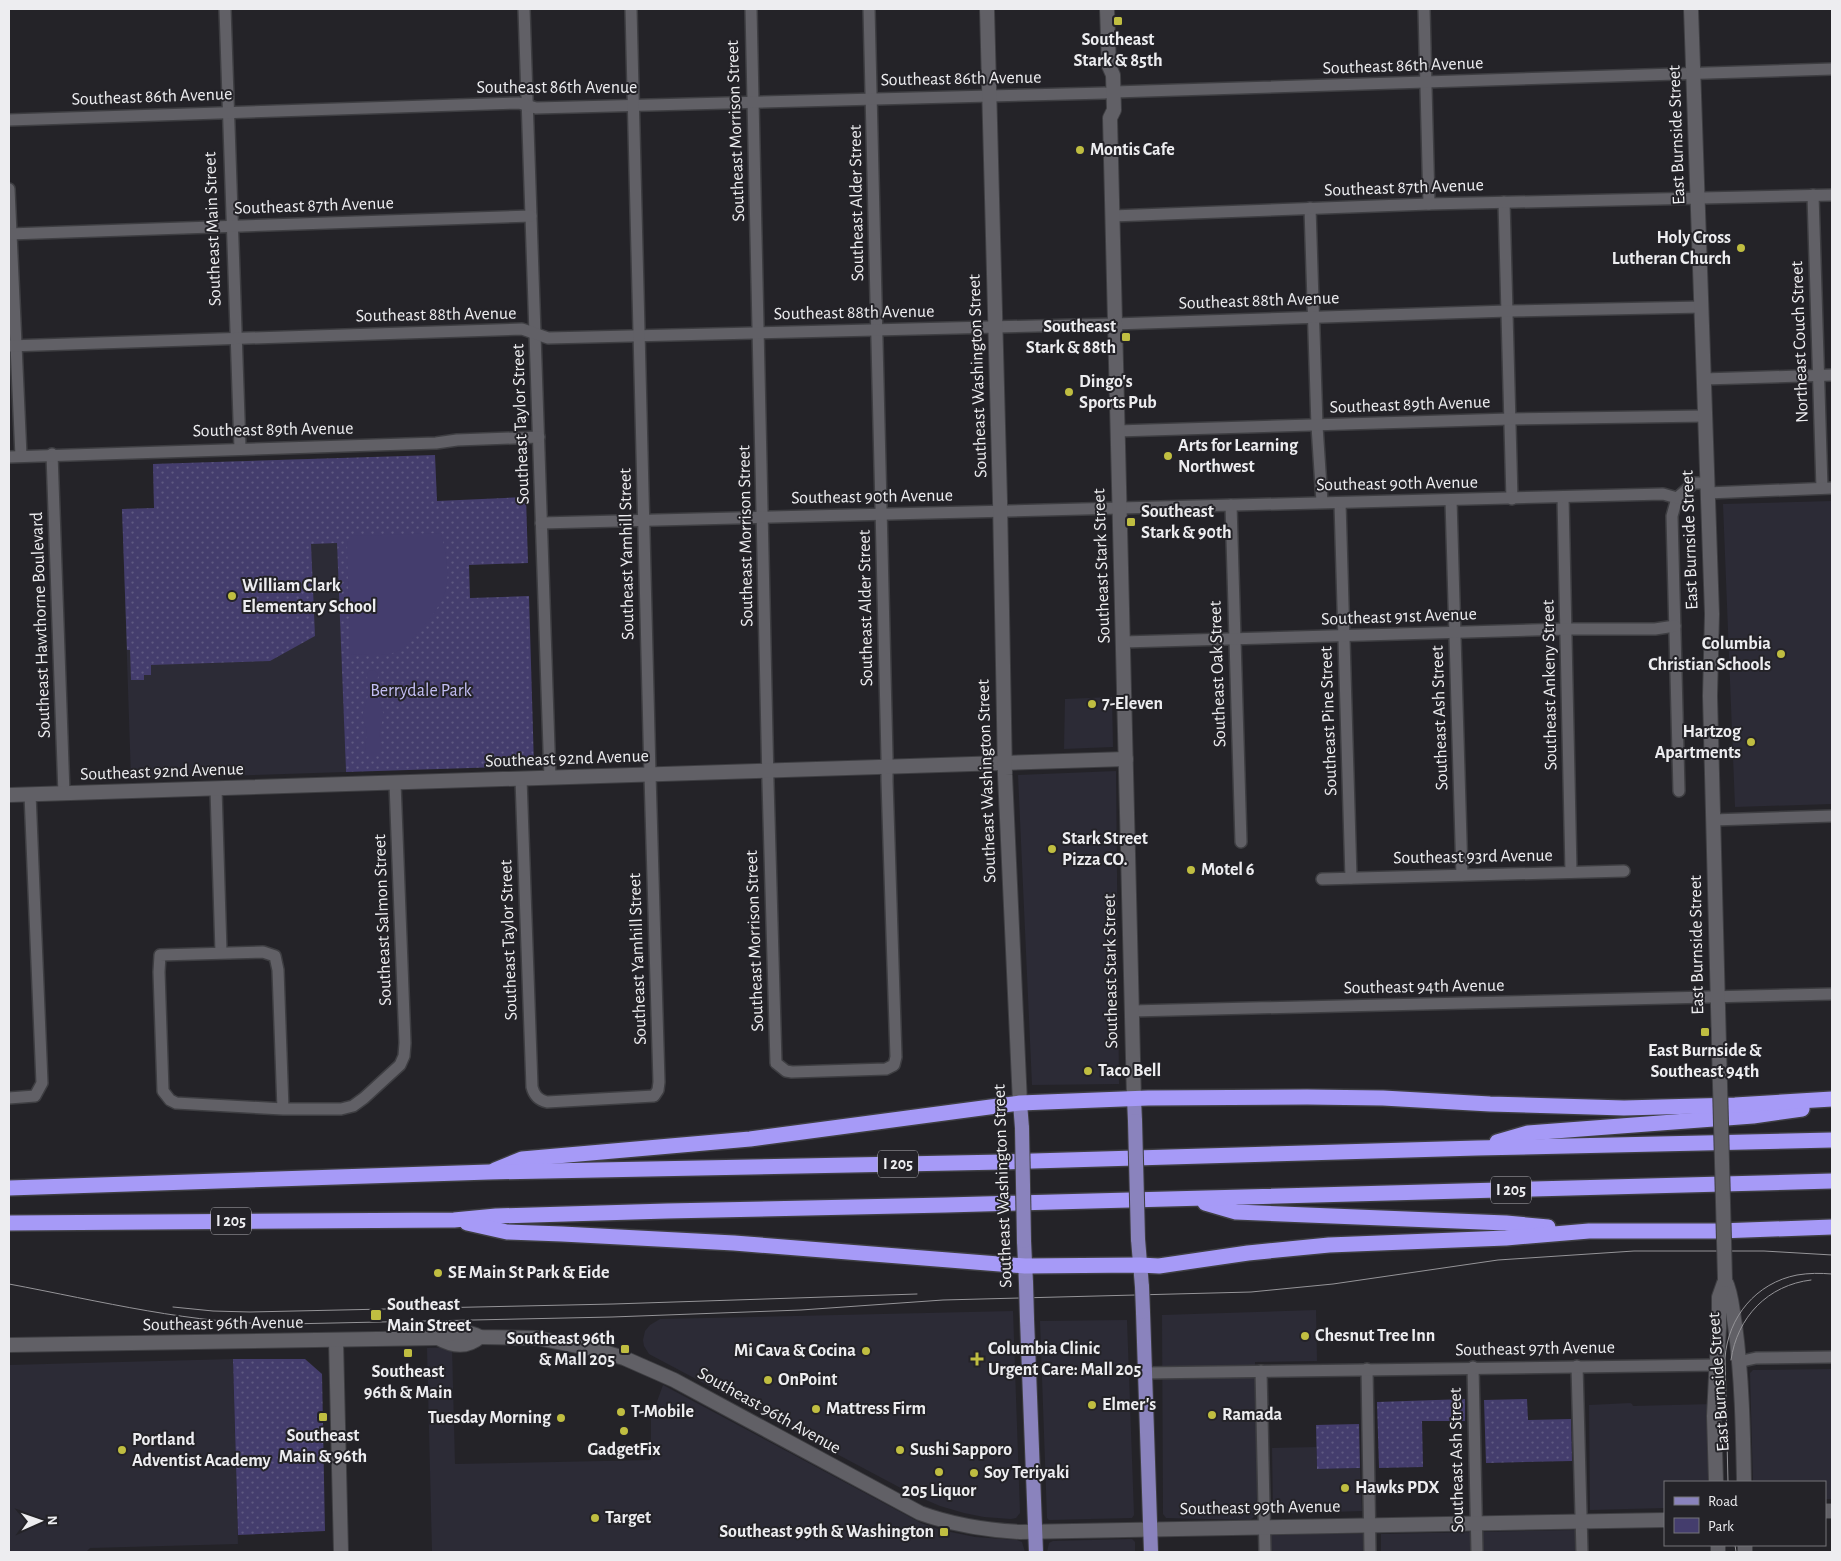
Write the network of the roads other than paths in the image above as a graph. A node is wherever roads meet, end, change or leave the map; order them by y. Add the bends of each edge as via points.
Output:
1 (224, 9) edge
2 (524, 9) edge
3 (631, 9) edge
4 (750, 9) edge
5 (869, 9) edge
6 (987, 9) edge
7 (1107, 9) edge
8 (1424, 9) edge
9 (1691, 9) edge
10 (1832, 69) edge
11 (1693, 74) junction
12 (1426, 83) junction
13 (1109, 93) junction
14 (989, 96) junction
15 (871, 98) junction
16 (753, 102) junction
17 (634, 105) junction
18 (527, 106) junction
19 (229, 112) junction
20 (9, 120) edge
21 (9, 189) edge
22 (1813, 195) junction
23 (1832, 195) edge
24 (1698, 198) junction
25 (1504, 202) junction
26 (1429, 204) junction
27 (1310, 208) junction
28 (531, 216) junction
29 (1112, 216) junction
30 (232, 226) junction
31 (9, 234) edge
32 (1702, 307) junction
33 (1508, 311) junction
34 (1314, 317) junction
35 (1114, 324) junction
36 (995, 327) junction
37 (877, 330) junction
38 (759, 333) junction
39 (535, 334) junction
40 (640, 336) junction
41 (235, 338) junction
42 (12, 346) edge
43 (1819, 375) junction
44 (1832, 375) edge
45 (1704, 379) junction
46 (1705, 416) junction
47 (1510, 419) junction
48 (1317, 426) junction
49 (1117, 432) junction
50 (538, 437) junction
51 (240, 448) junction
52 (52, 454) junction
53 (21, 456) junction
54 (9, 457) edge
55 (1707, 488) junction
56 (1827, 488) edge
57 (1563, 497) junction
58 (1677, 498) junction
59 (1512, 499) junction
60 (1451, 500) junction
61 (1322, 502) junction
62 (1340, 503) junction
63 (1231, 505) junction
64 (1119, 508) junction
65 (1000, 511) junction
66 (881, 514) junction
67 (763, 517) junction
68 (644, 521) junction
69 (542, 523) junction
70 (1675, 626) junction
71 (1567, 629) junction
72 (1455, 632) junction
73 (1344, 636) junction
74 (1235, 639) junction
75 (1123, 642) junction
76 (1126, 759) junction
77 (1005, 762) junction
78 (888, 766) junction
79 (768, 771) junction
80 (650, 775) junction
81 (550, 778) junction
82 (522, 779) junction
83 (395, 783) junction
84 (216, 789) junction
85 (1679, 791) dead end
86 (30, 794) junction
87 (64, 794) junction
88 (9, 795) edge
89 (1832, 816) edge
90 (1713, 820) junction
91 (1241, 842) dead end
92 (1624, 871) dead end
93 (1571, 872) junction
94 (1462, 875) junction
95 (1351, 878) junction
96 (1322, 879) dead end
97 (221, 952) junction
98 (1832, 994) edge
99 (1717, 997) junction
100 (1132, 1011) junction
101 (776, 1063) joint
102 (9, 1098) edge
103 (538, 1099) joint
104 (1134, 1099) junction
105 (1832, 1099) edge
106 (1020, 1103) junction
107 (1832, 1105) edge
108 (283, 1109) junction
109 (1832, 1140) edge
110 (1477, 1148) junction
111 (489, 1172) junction
112 (1832, 1181) edge
113 (9, 1188) edge
114 (1190, 1199) junction
115 (454, 1220) junction
116 (9, 1223) edge
117 (1832, 1227) edge
118 (1590, 1231) junction
119 (1140, 1265) junction
120 (1025, 1266) junction
121 (1725, 1280) junction
122 (336, 1341) junction
123 (9, 1345) edge
124 (1832, 1357) edge
125 (1738, 1362) junction
126 (1716, 1365) junction
127 (1577, 1366) junction
128 (1473, 1367) junction
129 (1368, 1368) junction
130 (1261, 1371) junction
131 (1145, 1373) junction
132 (1716, 1481) edge
133 (1744, 1481) edge
134 (1664, 1520) edge
135 (1581, 1522) junction
136 (1476, 1524) junction
137 (1370, 1525) junction
138 (1264, 1527) junction
139 (1150, 1529) junction
140 (1035, 1532) junction
141 (341, 1552) edge
142 (1036, 1552) edge
143 (1151, 1552) edge
144 (1265, 1552) edge
145 (1370, 1552) edge
146 (1476, 1552) edge
147 (1582, 1552) edge

1 - 19 street, Southeast Main Street
2 - 18 street, Southeast Taylor Street
3 - 17 street, Southeast Yamhill Street
4 - 16 street, Southeast Morrison Street
5 - 15 street, Southeast Alder Street
6 - 14 street, Southeast Washington Street
7 - 13 street, Southeast Stark Street via 1108,66 1104,75
8 - 12 street
9 - 11 street, East Burnside Street
10 - 11 street, Southeast 86th Avenue
11 - 12 street, Southeast 86th Avenue
11 - 24 street, East Burnside Street
12 - 13 street, Southeast 86th Avenue
12 - 26 street
13 - 14 street, Southeast 86th Avenue
13 - 29 street, Southeast Stark Street via 1105,111 1110,118
14 - 15 street, Southeast 86th Avenue
14 - 36 street, Southeast Washington Street
15 - 16 street, Southeast 86th Avenue
15 - 37 street, Southeast Alder Street
16 - 17 street, Southeast 86th Avenue
16 - 38 street, Southeast Morrison Street
17 - 18 street, Southeast 86th Avenue
17 - 40 street, Southeast Yamhill Street
18 - 19 street, Southeast 86th Avenue via 519,103
18 - 28 street, Southeast Taylor Street
19 - 20 street, Southeast 86th Avenue
19 - 30 street, Southeast Main Street
21 - 31 street
22 - 23 street, Southeast 87th Avenue
22 - 24 street, Southeast 87th Avenue
22 - 43 street, Northeast Couch Street
24 - 25 street, Southeast 87th Avenue
24 - 32 street, East Burnside Street
25 - 26 street, Southeast 87th Avenue
25 - 33 street
26 - 27 street, Southeast 87th Avenue
27 - 29 street, Southeast 87th Avenue
27 - 34 street
28 - 30 street, Southeast 87th Avenue
28 - 39 street, Southeast Taylor Street
29 - 35 street, Southeast Stark Street
30 - 31 street, Southeast 87th Avenue
30 - 41 street, Southeast Main Street
31 - 42 street
32 - 33 street, Southeast 88th Avenue
32 - 45 street, East Burnside Street
33 - 34 street, Southeast 88th Avenue
33 - 47 street
34 - 35 street, Southeast 88th Avenue
34 - 48 street
35 - 36 street, Southeast 88th Avenue
35 - 49 street, Southeast Stark Street
36 - 37 street, Southeast 88th Avenue
36 - 65 street, Southeast Washington Street
37 - 38 street, Southeast 88th Avenue
37 - 66 street, Southeast Alder Street
38 - 40 street, Southeast 88th Avenue
38 - 67 street, Southeast Morrison Street
39 - 40 street, Southeast 88th Avenue via 548,338
39 - 41 street, Southeast 88th Avenue via 522,329
39 - 50 street, Southeast Taylor Street
40 - 68 street, Southeast Yamhill Street
41 - 42 street, Southeast 88th Avenue
41 - 51 street, Southeast Main Street
42 - 53 street
43 - 44 street
43 - 45 street
43 - 56 street, Northeast Couch Street
45 - 46 street, East Burnside Street
46 - 47 street, Southeast 89th Avenue
46 - 55 street, East Burnside Street
47 - 48 street, Southeast 89th Avenue
47 - 59 street
48 - 49 street, Southeast 89th Avenue
48 - 61 street
49 - 64 street, Southeast Stark Street
50 - 51 street, Southeast 89th Avenue
50 - 69 street, Southeast Taylor Street
51 - 52 street, Southeast 89th Avenue
52 - 53 street, Southeast 89th Avenue
52 - 87 street, Southeast Hawthorne Boulevard
53 - 54 street, Southeast 89th Avenue
55 - 56 street
55 - 58 street via 1694,483
55 - 90 street, East Burnside Street via 1712,621
57 - 58 street, Southeast 90th Avenue via 1664,494
57 - 59 street, Southeast 90th Avenue
57 - 71 street, Southeast Ankeny Street
58 - 70 street via 1672,516
59 - 60 street, Southeast 90th Avenue
60 - 62 street, Southeast 90th Avenue
60 - 72 street, Southeast Ash Street
61 - 62 street, Southeast 90th Avenue
61 - 63 street, Southeast 90th Avenue
62 - 73 street, Southeast Pine Street
63 - 64 street, Southeast 90th Avenue
63 - 74 street, Southeast Oak Street
64 - 65 street, Southeast 90th Avenue
64 - 75 street, Southeast Stark Street
65 - 66 street, Southeast 90th Avenue
65 - 77 street, Southeast Washington Street
66 - 67 street, Southeast 90th Avenue
66 - 78 street, Southeast Alder Street
67 - 68 street, Southeast 90th Avenue
67 - 79 street, Southeast Morrison Street
68 - 69 street, Southeast 90th Avenue
68 - 80 street, Southeast Yamhill Street
69 - 81 street, Southeast Taylor Street
70 - 71 street, Southeast 91st Avenue
70 - 85 street
71 - 72 street, Southeast 91st Avenue
71 - 93 street, Southeast Ankeny Street
72 - 73 street, Southeast 91st Avenue
72 - 94 street, Southeast Ash Street
73 - 74 street, Southeast 91st Avenue
73 - 95 street, Southeast Pine Street
74 - 75 street, Southeast 91st Avenue
74 - 91 street, Southeast Oak Street
75 - 76 street, Southeast Stark Street
76 - 77 street, Southeast 92nd Avenue
76 - 100 street, Southeast Stark Street
77 - 78 street, Southeast 92nd Avenue
77 - 106 street, Southeast Washington Street
78 - 79 street, Southeast 92nd Avenue
78 - 101 street, Southeast Alder Street via 894,1065 886,1069 789,1072
79 - 80 street, Southeast 92nd Avenue
79 - 101 street, Southeast Morrison Street
80 - 81 street, Southeast 92nd Avenue
80 - 103 street, Southeast Yamhill Street via 658,1090 654,1096 547,1102
81 - 82 street, Southeast 92nd Avenue
82 - 83 street, Southeast 92nd Avenue
82 - 103 street, Southeast Taylor Street via 532,1087
83 - 84 street, Southeast 92nd Avenue
83 - 108 street, Southeast Salmon Street via 404,1056 400,1065 352,1106
84 - 87 street, Southeast 92nd Avenue
84 - 97 street
86 - 87 street, Southeast 92nd Avenue
86 - 88 street, Southeast 92nd Avenue
86 - 102 street via 42,1083 35,1096
89 - 90 street
90 - 99 street, East Burnside Street
92 - 93 street, Southeast 93rd Avenue
93 - 94 street, Southeast 93rd Avenue
94 - 95 street, Southeast 93rd Avenue
95 - 96 street, Southeast 93rd Avenue
97 - 108 street via 263,952 275,956
97 - 108 street via 160,956 162,1091 176,1103
98 - 99 street, Southeast 94th Avenue
99 - 100 street, Southeast 94th Avenue
99 - 121 street, East Burnside Street, bridge
100 - 104 street, Southeast Stark Street
104 - 105 highway via 1383,1098 1615,1108
104 - 106 highway
104 - 119 main road, Southeast Stark Street, bridge
106 - 111 highway via 750,1140 522,1159
106 - 120 main road, Southeast Washington Street, bridge
107 - 110 highway via 1753,1116 1528,1134
109 - 110 highway, I 205
110 - 111 highway, I 205 via 994,1163
111 - 113 highway, I 205
112 - 114 highway, I 205
114 - 115 highway, I 205 via 667,1211
114 - 118 highway via 1236,1212 1506,1223
115 - 116 highway, I 205
115 - 120 highway via 507,1232 734,1243
117 - 118 highway
118 - 119 highway via 1329,1246 1159,1266
119 - 120 highway
119 - 131 main road, Southeast Stark Street, bridge
120 - 140 main road, Southeast Washington Street, bridge
121 - 125 street, East Burnside Street via 1731,1292
121 - 126 street, East Burnside Street via 1719,1297
122 - 123 street, Southeast 96th Avenue
122 - 140 street, Southeast 96th Avenue via 438,1338 454,1344 472,1343 480,1337 536,1338 597,1350 674,1380 920,1513 977,1528
122 - 141 street
124 - 125 street via 1756,1358
125 - 133 street, East Burnside Street
126 - 127 street, Southeast 97th Avenue
126 - 132 street, East Burnside Street
127 - 128 street, Southeast 97th Avenue
127 - 135 street
128 - 129 street, Southeast 97th Avenue
128 - 136 street, Southeast Ash Street
129 - 130 street, Southeast 97th Avenue
129 - 137 street
130 - 131 street, Southeast 97th Avenue
130 - 138 street
131 - 139 main road, Southeast Stark Street
134 - 135 street, Southeast 99th Avenue
135 - 136 street, Southeast 99th Avenue
135 - 147 street
136 - 137 street, Southeast 99th Avenue
136 - 146 street, Southeast Ash Street
137 - 138 street, Southeast 99th Avenue
137 - 145 street
138 - 139 street, Southeast 99th Avenue
138 - 144 street
139 - 140 street, Southeast 99th Avenue
139 - 143 main road, Southeast Stark Street
140 - 142 main road, Southeast Washington Street

